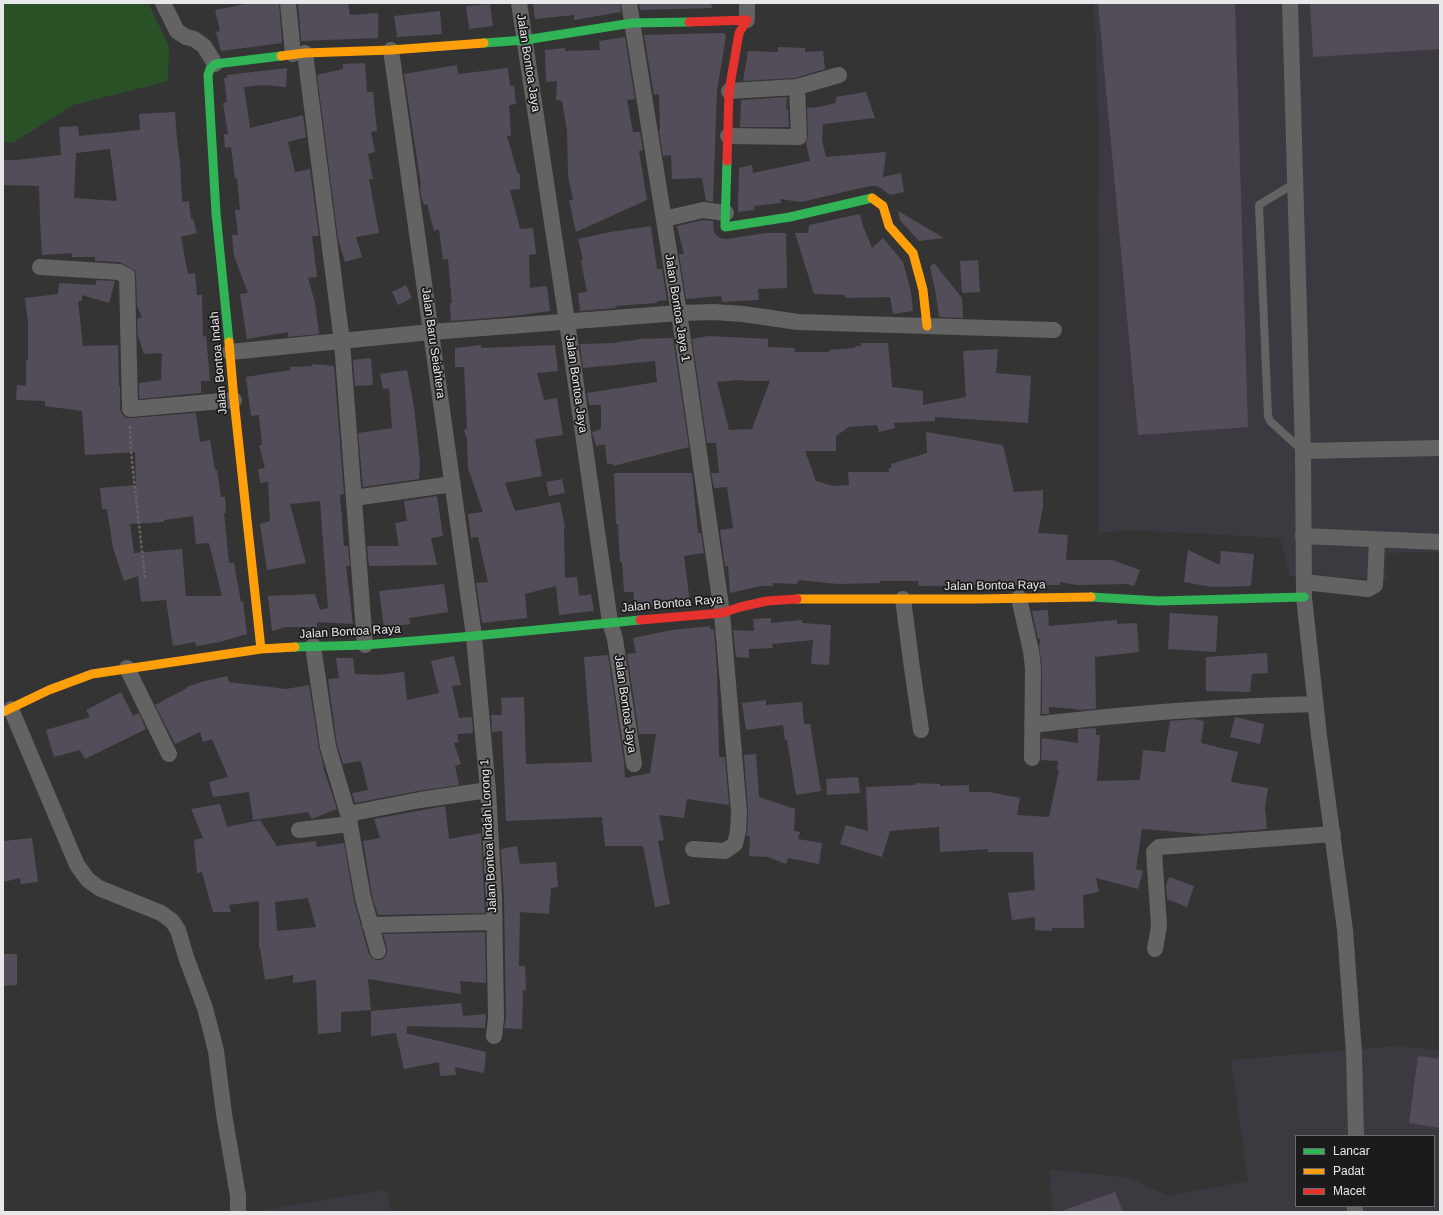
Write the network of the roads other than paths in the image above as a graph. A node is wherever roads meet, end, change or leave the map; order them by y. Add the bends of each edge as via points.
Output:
1 (163, 3) edge
2 (288, 3) edge
3 (519, 3) edge
4 (629, 3) edge
5 (747, 3) edge
6 (1290, 3) edge
7 (747, 20) junction
8 (632, 23) junction
9 (525, 40) junction
10 (391, 50) junction
11 (299, 53) junction
12 (212, 70) junction
13 (839, 75) dead end
14 (797, 87) junction
15 (729, 91) junction
16 (728, 136) junction
17 (1295, 184) junction
18 (726, 213) junction
19 (664, 220) junction
20 (40, 267) dead end
21 (679, 313) junction
22 (568, 322) junction
23 (927, 326) junction
24 (1054, 330) dead end
25 (431, 332) junction
26 (342, 342) junction
27 (230, 352) junction
28 (234, 400) junction
29 (1440, 448) edge
30 (1303, 451) junction
31 (452, 484) junction
32 (354, 498) junction
33 (1303, 536) junction
34 (1377, 540) junction
35 (1440, 542) edge
36 (1304, 590) junction
37 (1019, 598) junction
38 (903, 599) junction
39 (722, 613) junction
40 (610, 622) junction
41 (474, 636) junction
42 (366, 645) junction
43 (313, 646) junction
44 (261, 649) junction
45 (127, 668) junction
46 (1315, 704) junction
47 (7, 711) edge
48 (1032, 725) junction
49 (921, 730) dead end
50 (169, 754) dead end
51 (1032, 758) dead end
52 (634, 764) dead end
53 (488, 790) junction
54 (349, 819) junction
55 (299, 830) dead end
56 (1333, 834) junction
57 (693, 849) dead end
58 (494, 922) junction
59 (370, 925) junction
60 (1155, 949) dead end
61 (378, 951) dead end
62 (494, 1036) dead end
63 (1356, 1135) edge
64 (238, 1212) edge

1 - 12 street via 177,31 204,46
2 - 11 street
3 - 9 street, Jalan Bontoa Jaya
4 - 8 street, Jalan Bontoa Jaya 1
5 - 7 street
6 - 17 street
7 - 8 street
7 - 15 street via 739,33
8 - 9 street
8 - 19 street, Jalan Bontoa Jaya 1
9 - 10 street
9 - 22 street, Jalan Bontoa Jaya
10 - 11 street
10 - 25 street, Jalan Baru Seiahtera
11 - 12 street
11 - 26 street
12 - 27 street, Jalan Bontoa Indah via 216,213
13 - 14 street
14 - 15 street
14 - 16 street via 798,137
15 - 16 street
16 - 18 street
17 - 30 street
17 - 30 lane via 1259,205 1268,416 1270,422
18 - 19 street via 703,210
18 - 23 street via 725,227 827,210 873,198 883,206 889,226 913,253 921,284
19 - 21 street, Jalan Bontoa Jaya 1
20 - 28 street via 119,272 127,276 130,409
21 - 22 street
21 - 23 street via 714,312 798,322
21 - 39 street, Jalan Bontoa Jaya 1
22 - 25 street
22 - 40 street, Jalan Bontoa Jaya
23 - 24 street
25 - 26 street
25 - 31 street, Jalan Baru Seiahtera
26 - 27 street
26 - 32 street
27 - 28 street, Jalan Bontoa Indah
28 - 44 street, Jalan Bontoa Indah
29 - 30 street
30 - 33 street
31 - 32 street
31 - 41 street, Jalan Baru Seiahtera
32 - 42 street
33 - 34 street
33 - 36 street
34 - 35 street
34 - 36 street via 1375,585 1368,589
36 - 37 street, Jalan Bontoa Raya via 1159,601 1090,597
36 - 46 street
37 - 38 street, Jalan Bontoa Raya
37 - 48 street via 1033,668
38 - 39 street, Jalan Bontoa Raya via 767,601
38 - 49 street
39 - 40 street, Jalan Bontoa Raya
39 - 57 street, Jalan Bontoa Jaya 1 via 739,812 738,831 735,844 725,851
40 - 41 street, Jalan Bontoa Raya
40 - 52 street, Jalan Bontoa Jaya
41 - 42 street, Jalan Bontoa Raya
41 - 53 street, Jalan Bontoa Indah Lorong 1
42 - 43 street, Jalan Bontoa Raya
43 - 44 street, Jalan Bontoa Raya
43 - 54 street via 328,747
44 - 45 street, Jalan Bontoa Raya
45 - 47 street, Jalan Bontoa Raya via 92,674 49,690
45 - 50 street
46 - 48 street via 1110,716
46 - 56 street
47 - 64 street via 77,865 88,880 98,888 161,913 172,921 178,930 212,1030 238,1196
48 - 51 street
53 - 54 street via 420,800
53 - 58 street, Jalan Bontoa Indah Lorong 1
54 - 55 street
54 - 59 street
56 - 60 street via 1159,847 1154,852 1159,926
56 - 63 street via 1345,930 1354,1053
58 - 59 street
58 - 62 street, Jalan Bontoa Indah Lorong 1
59 - 61 street

